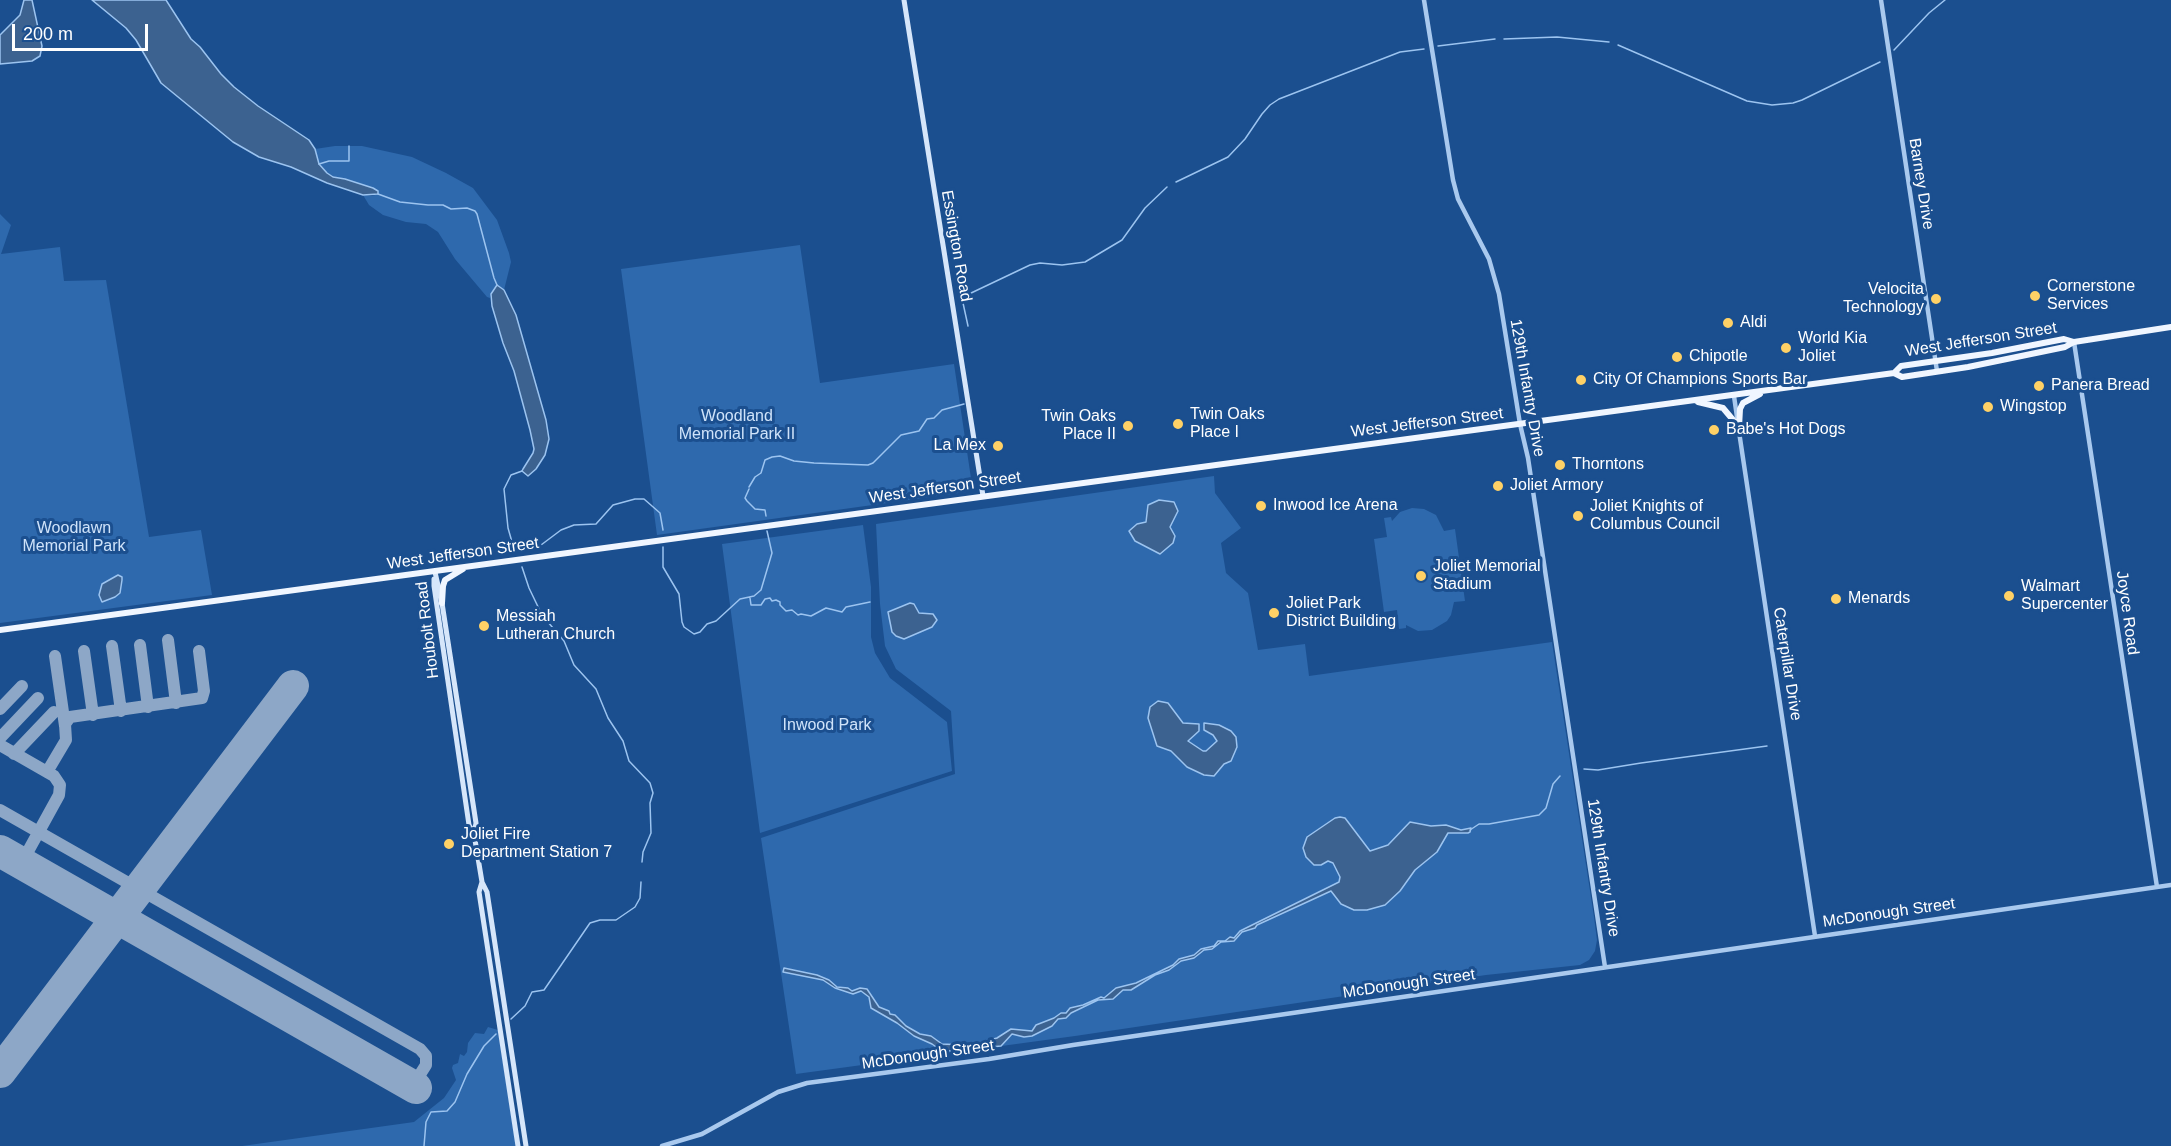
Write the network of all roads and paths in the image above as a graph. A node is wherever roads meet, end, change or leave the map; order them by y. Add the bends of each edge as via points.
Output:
1 (904, 0) edge
2 (1424, 0) edge
3 (1881, 0) edge
4 (2171, 327) edge
5 (2074, 342) junction
6 (1935, 362) junction
7 (1937, 371) junction
8 (1894, 373) junction
9 (1763, 392) junction
10 (1734, 396) junction
11 (1695, 401) junction
12 (1520, 424) junction
13 (1739, 427) junction
14 (982, 496) junction
15 (465, 568) junction
16 (435, 572) junction
17 (442, 603) junction
18 (0, 630) edge
19 (474, 834) junction
20 (482, 882) junction
21 (2171, 885) edge
22 (2157, 887) junction
23 (1815, 936) junction
24 (1605, 967) junction
25 (518, 1146) edge
26 (526, 1146) edge
27 (662, 1146) edge

1 - 14 main road, Essington Road
2 - 12 street, 129th Infantry Drive via 1449,162 1458,199 1496,280
3 - 6 street, Barney Drive
4 - 5 main road, West Jefferson Street
5 - 6 main road, West Jefferson Street via 2064,339
5 - 7 main road, West Jefferson Street via 2065,347
5 - 22 street, Joyce Road
6 - 7 street, Barney Drive
6 - 8 main road, West Jefferson Street via 1901,366
7 - 8 main road, West Jefferson Street via 1902,377
8 - 9 main road, West Jefferson Street
9 - 10 main road, West Jefferson Street
9 - 13 main road via 1743,403
10 - 11 main road, West Jefferson Street
10 - 13 street, Caterpillar Drive
11 - 12 main road, West Jefferson Street
11 - 13 main road via 1722,408
12 - 14 main road, West Jefferson Street
12 - 24 street, 129th Infantry Drive
13 - 23 street, Caterpillar Drive
14 - 15 main road, West Jefferson Street
15 - 16 main road, West Jefferson Street
15 - 17 main road via 445,580
16 - 17 main road, Houbolt Road
16 - 18 main road, West Jefferson Street
16 - 19 main road, Houbolt Road via 469,825
17 - 19 main road, Houbolt Road via 476,823
19 - 20 main road, Houbolt Road
20 - 25 main road, Houbolt Road via 479,892
20 - 26 main road, Houbolt Road via 487,892
21 - 22 street, McDonough Street
22 - 23 street, McDonough Street
23 - 24 street, McDonough Street
24 - 27 street, McDonough Street via 807,1083 778,1092 702,1134

